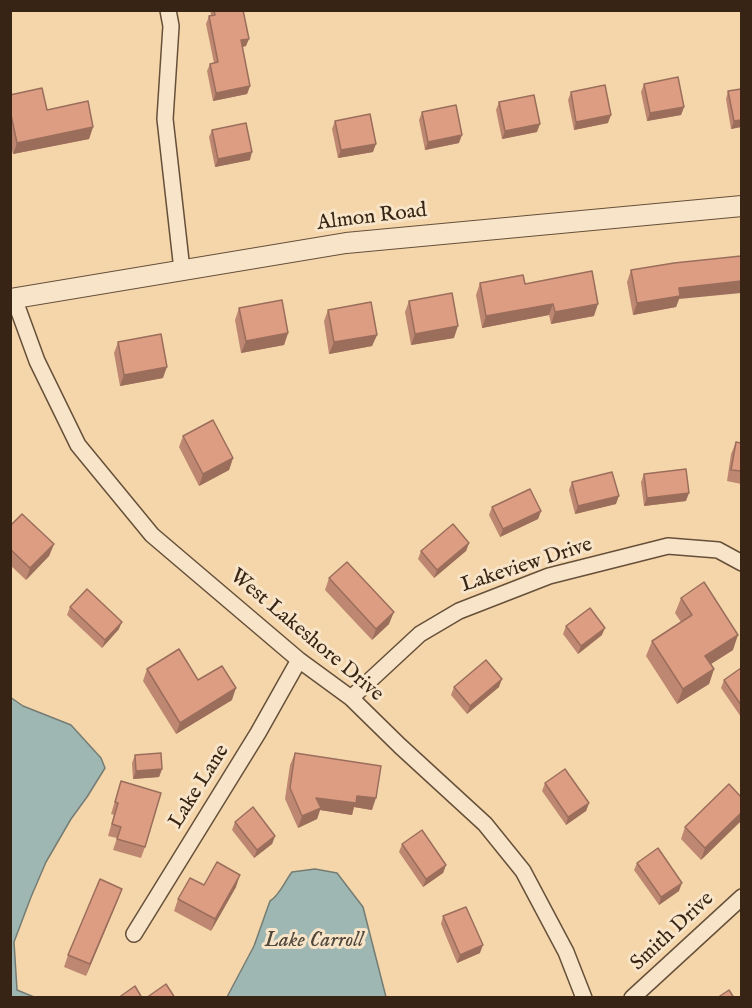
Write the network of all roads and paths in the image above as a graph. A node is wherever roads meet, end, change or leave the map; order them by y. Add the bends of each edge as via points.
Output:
1 (168, 10) edge
2 (741, 206) edge
3 (182, 270) junction
4 (12, 298) edge
5 (741, 563) edge
6 (299, 660) junction
7 (351, 698) junction
8 (741, 897) edge
9 (134, 934) dead end
10 (584, 998) edge
11 (632, 998) edge

1 - 3 street via 171,26 165,119
2 - 3 street, Almon Road via 346,243
3 - 4 street, Almon Road
4 - 6 street, West Lakeshore Drive via 37,362 78,445 152,535
5 - 7 street, Lakeview Drive via 718,550 668,546 549,576 459,611 420,634
6 - 7 street, West Lakeshore Drive
6 - 9 street, Lake Lane via 258,734
7 - 10 street, West Lakeshore Drive via 485,824 523,871 566,952
8 - 11 street, Smith Drive

